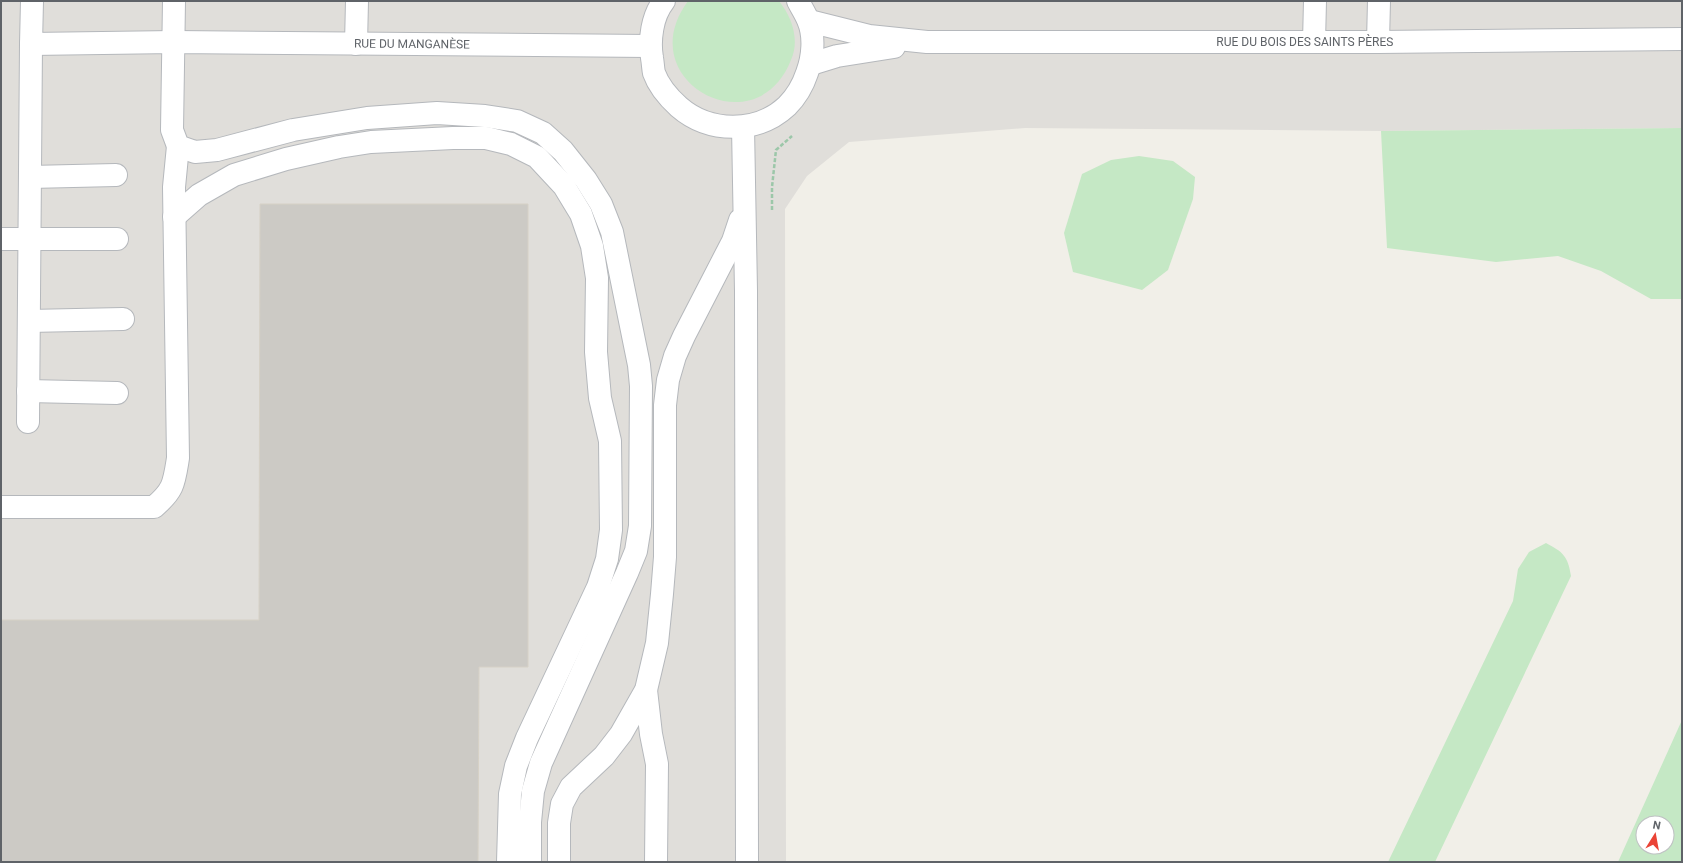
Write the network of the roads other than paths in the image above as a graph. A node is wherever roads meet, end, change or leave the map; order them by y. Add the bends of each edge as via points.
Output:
1 (32, 1) edge
2 (174, 1) edge
3 (357, 1) edge
4 (664, 1) edge
5 (798, 1) edge
6 (1315, 1) edge
7 (1379, 1) edge
8 (808, 21) junction
9 (1682, 39) edge
10 (174, 42) junction
11 (927, 42) junction
12 (1314, 42) junction
13 (1378, 42) junction
14 (31, 44) junction
15 (356, 44) junction
16 (650, 46) junction
17 (811, 64) junction
18 (743, 127) junction
19 (178, 146) junction
20 (116, 175) dead end
21 (30, 177) junction
22 (744, 206) junction
23 (174, 217) junction
24 (1, 239) edge
25 (30, 239) junction
26 (117, 239) dead end
27 (123, 319) dead end
28 (29, 321) junction
29 (28, 391) junction
30 (118, 393) dead end
31 (28, 422) dead end
32 (1, 507) edge
33 (646, 690) junction
34 (508, 862) edge
35 (530, 862) edge
36 (559, 862) edge
37 (656, 862) edge
38 (746, 862) edge

1 - 14 street
2 - 10 street
3 - 15 street
4 - 16 street via 653,24
5 - 8 street
6 - 12 street
7 - 13 street
8 - 11 street, RUE DU BOIS DES SAINTS PÈRES via 869,36
8 - 17 street via 813,42
9 - 13 street, RUE DU BOIS DES SAINTS PÈRES
10 - 14 street, RUE DU MANGANÈSE
10 - 15 street, RUE DU MANGANÈSE
10 - 19 street via 172,130
11 - 12 street, RUE DU BOIS DES SAINTS PÈRES
11 - 17 street, RUE DU BOIS DES SAINTS PÈRES via 868,50
12 - 13 street, RUE DU BOIS DES SAINTS PÈRES
14 - 21 street
15 - 16 street, RUE DU MANGANÈSE
16 - 18 street via 654,73 668,98 689,116 715,126
17 - 18 street via 802,87 787,106 766,120
18 - 22 street
19 - 23 street
19 - 35 street via 195,152 217,150 293,130 367,118 437,113 485,116 517,121 543,133 562,150 601,204 612,232 639,365 640,526 634,556 541,763 533,791
20 - 21 street
21 - 25 street
22 - 33 street via 733,241 684,336 668,380 665,405 665,557 657,643
22 - 38 street
23 - 32 street via 178,458 173,485 154,507
23 - 34 street via 199,195 234,175 286,159 371,142 453,138 486,138 511,144 537,157 564,186 581,214 592,246 597,278 596,352 600,398 610,441 611,530 607,559 598,587 516,766 510,794
24 - 25 street
25 - 26 street
25 - 28 street
27 - 28 street
28 - 29 street
29 - 30 street
29 - 31 street
33 - 36 street via 622,734 604,756 571,787 565,798 559,823
33 - 37 street via 656,764

